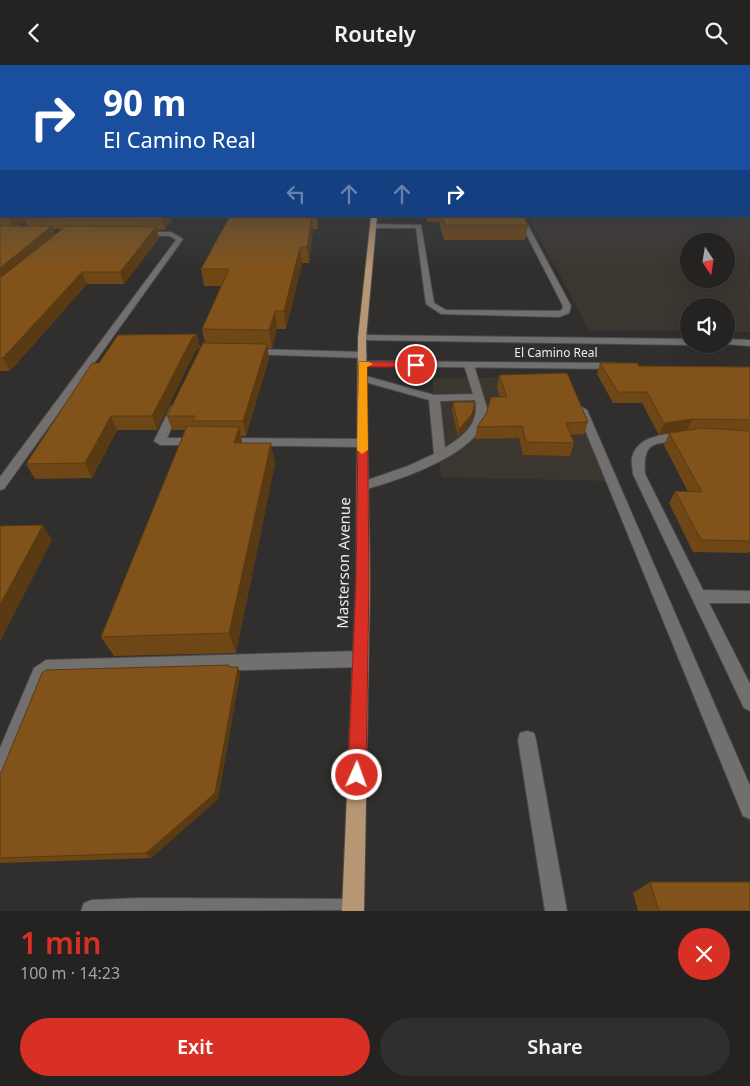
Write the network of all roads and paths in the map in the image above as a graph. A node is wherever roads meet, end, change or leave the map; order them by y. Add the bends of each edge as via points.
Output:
1 (418, 217) edge
2 (521, 217) edge
3 (374, 221) edge
4 (419, 226) junction
5 (134, 234) edge
6 (362, 338) junction
7 (680, 342) edge
8 (735, 342) edge
9 (750, 343) edge
10 (241, 352) edge
11 (469, 365) junction
12 (362, 366) junction
13 (563, 366) junction
14 (622, 366) edge
15 (181, 395) edge
16 (478, 397) junction
17 (434, 398) junction
18 (692, 436) edge
19 (362, 443) junction
20 (440, 456) junction
21 (0, 486) edge
22 (363, 486) junction
23 (698, 596) junction
24 (750, 597) edge
25 (360, 659) junction
26 (750, 702) edge
27 (527, 740) dead end
28 (0, 771) edge
29 (750, 809) edge
30 (353, 910) edge
31 (92, 911) edge
32 (556, 911) edge

1 - 4 street
2 - 4 street via 567,306 566,311 559,314 444,312 435,309 430,304
3 - 4 street
3 - 6 main road, Masterson Avenue
5 - 21 street via 171,235 180,239
6 - 7 street, El Camino Real
6 - 12 main road, Masterson Avenue
8 - 9 street
10 - 12 street
11 - 12 street, El Camino Real
11 - 13 street, El Camino Real
11 - 16 street
12 - 17 street
12 - 19 main road, Masterson Avenue
13 - 14 street, El Camino Real
13 - 29 street
15 - 19 street via 160,441
16 - 17 street
16 - 20 street via 482,414 479,423
17 - 20 street
18 - 23 street via 658,439 644,446 638,458 639,474
19 - 22 main road, Masterson Avenue
20 - 22 street via 399,475
22 - 25 main road, Masterson Avenue
23 - 24 street
23 - 26 street
25 - 28 street via 46,668 40,674
25 - 30 main road, Masterson Avenue
27 - 32 street
30 - 31 street

